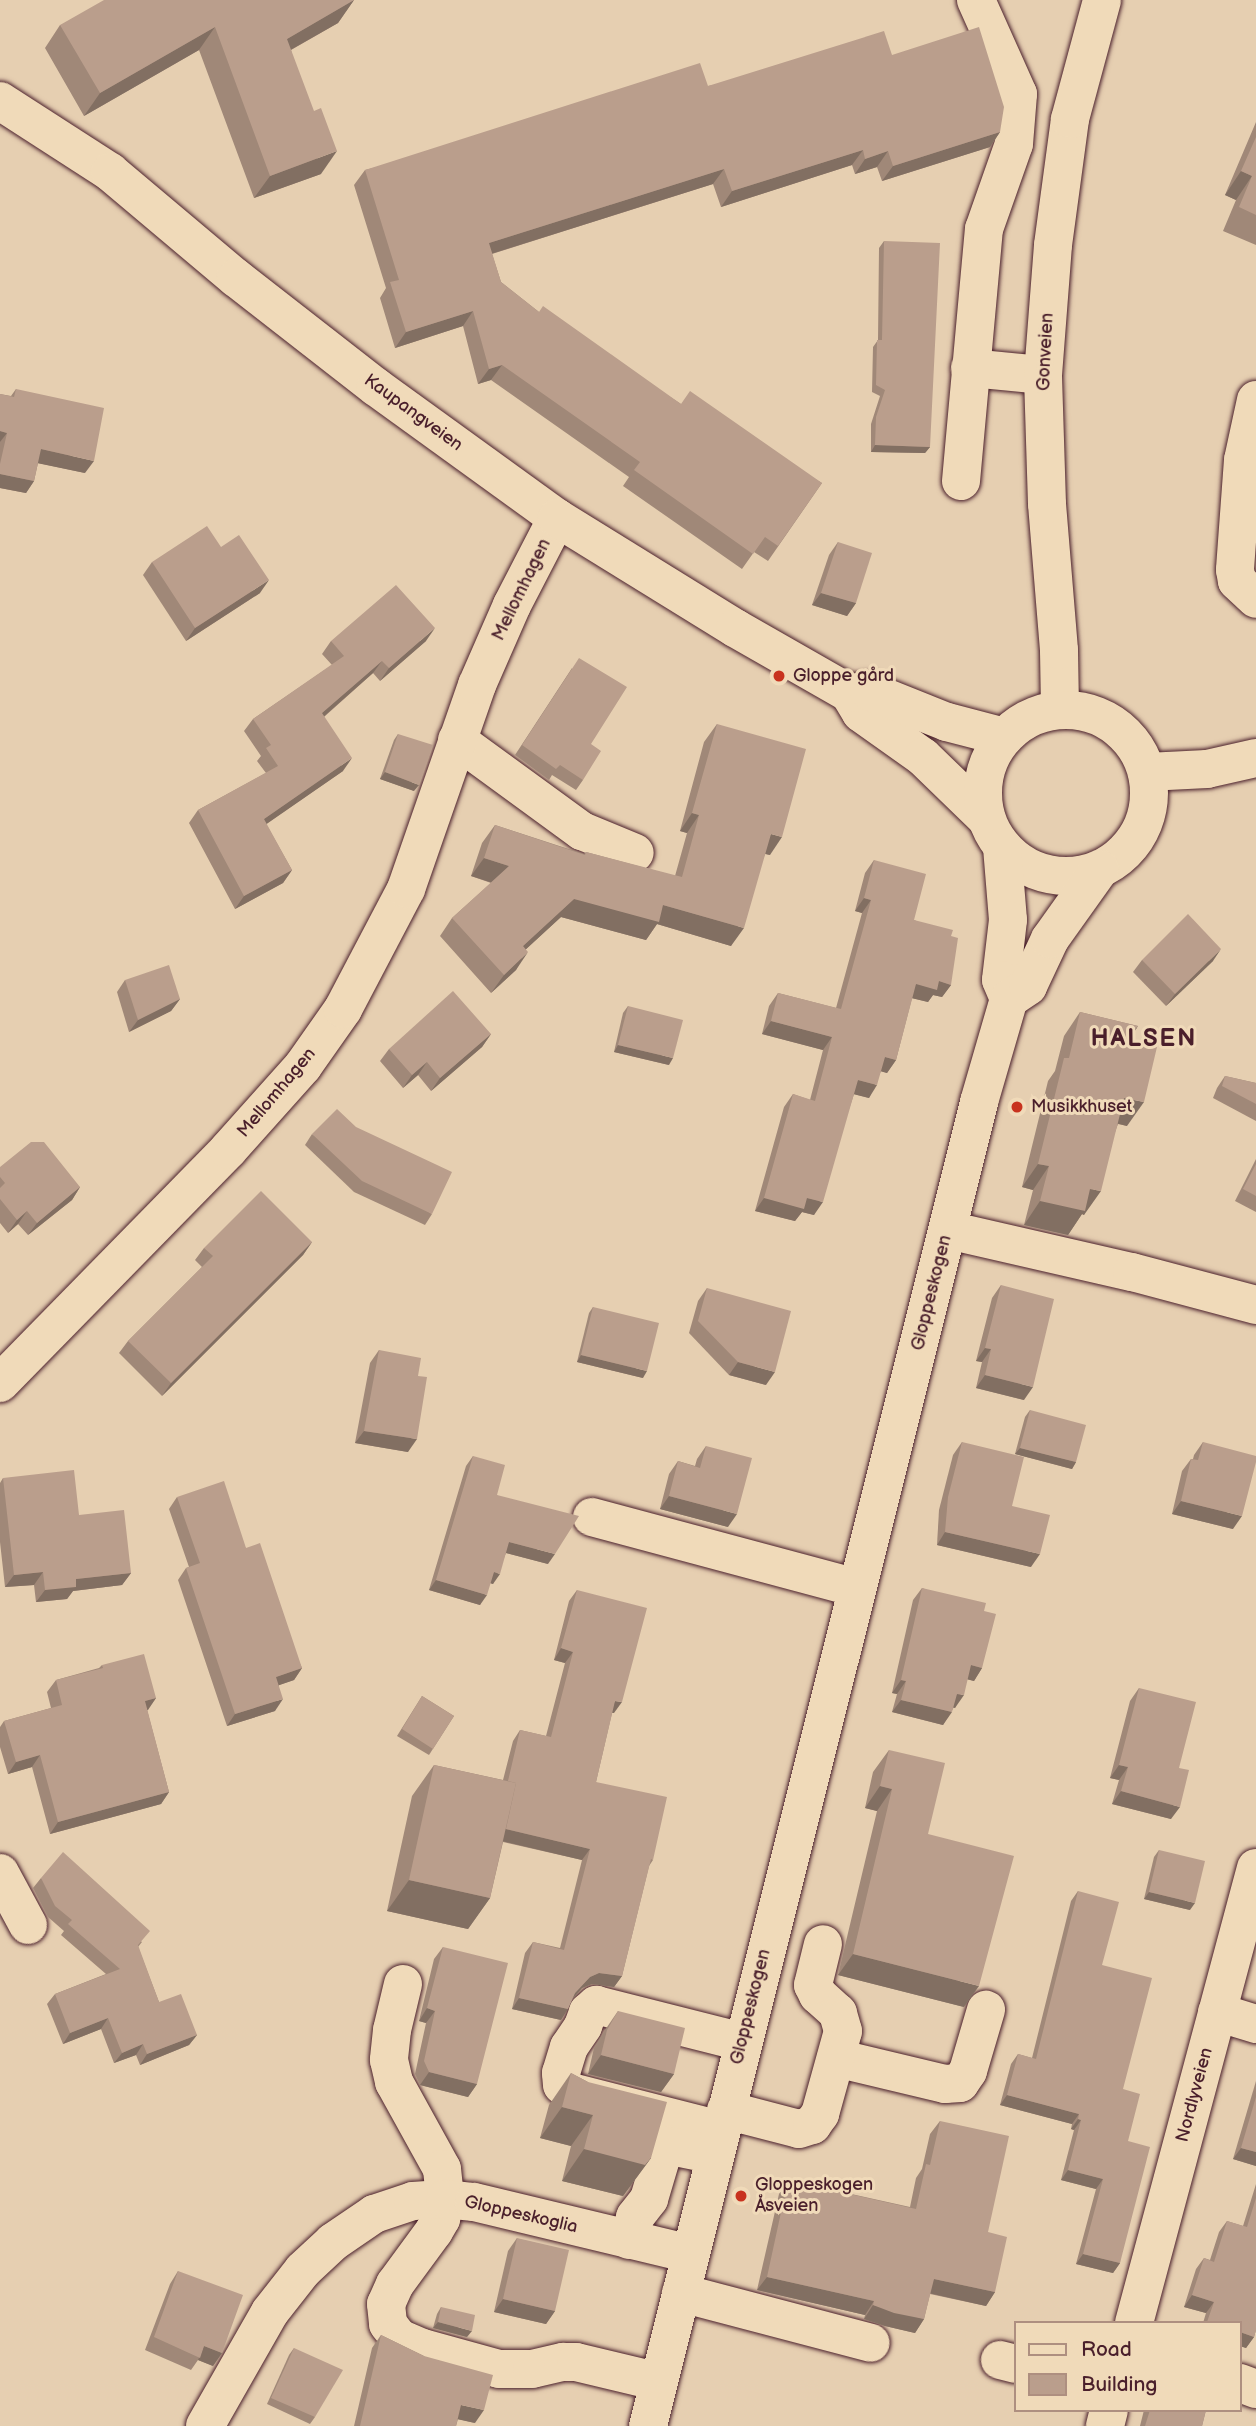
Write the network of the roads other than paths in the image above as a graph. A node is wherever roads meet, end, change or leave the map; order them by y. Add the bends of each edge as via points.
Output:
1 (975, 0) edge
2 (1102, 0) edge
3 (0, 101) edge
4 (970, 368) junction
5 (1043, 375) junction
6 (1256, 400) edge
7 (961, 481) dead end
8 (557, 518) junction
9 (1256, 599) edge
10 (849, 693) junction
11 (1060, 708) junction
12 (1004, 737) junction
13 (457, 740) junction
14 (1256, 758) edge
15 (1147, 772) junction
16 (994, 832) junction
17 (635, 853) dead end
18 (1100, 869) junction
19 (1009, 999) junction
20 (948, 1230) junction
21 (1240, 1301) edge
22 (0, 1383) edge
23 (592, 1517) dead end
24 (857, 1588) junction
25 (1256, 1868) edge
26 (0, 1873) edge
27 (28, 1925) dead end
28 (823, 1944) dead end
29 (403, 1984) dead end
30 (986, 2011) dead end
31 (1217, 2012) junction
32 (1256, 2024) edge
33 (742, 2042) junction
34 (836, 2058) junction
35 (720, 2132) junction
36 (445, 2199) junction
37 (629, 2240) junction
38 (690, 2254) junction
39 (681, 2293) junction
40 (1135, 2321) edge
41 (871, 2343) dead end
42 (659, 2382) junction
43 (205, 2426) edge
44 (648, 2426) edge

1 - 4 street via 1018,94 1014,144 984,229
2 - 5 street, Gonveien via 1070,119 1053,245
3 - 8 street, Kaupangveien via 110,172 376,387
4 - 5 street
4 - 7 street
5 - 11 street, Gonveien
6 - 9 street via 1242,460 1235,570 1237,581
8 - 10 street, Kaupangveien
8 - 13 street, Mellomhagen via 512,605
10 - 12 street, Kaupangveien via 869,691 947,722
10 - 16 street, Kaupangveien via 861,713 923,757
11 - 12 street via 1023,721
11 - 15 street via 1097,714 1115,725 1141,753
12 - 16 street via 985,773 982,800
13 - 17 street via 582,831
13 - 22 street, Mellomhagen via 406,889 342,1009 303,1066 228,1150
14 - 15 street via 1207,769
15 - 18 street via 1149,800 1135,839 1121,856
16 - 18 street via 1014,859 1046,874 1075,876
16 - 19 street, Gloppeskogen via 1008,920 1000,979
18 - 19 street, Gloppeskogen via 1050,939 1028,986
19 - 20 street, Gloppeskogen
20 - 21 street
20 - 24 street, Gloppeskogen
23 - 24 street
24 - 33 street, Gloppeskogen
25 - 31 street, Nordlyveien
26 - 27 street
28 - 34 street via 813,1985 817,1995 838,2013 843,2031
29 - 36 street via 389,2060 394,2082 442,2169
30 - 34 street via 960,2083 945,2084
31 - 32 street
31 - 40 street, Nordlyveien
33 - 35 street, Gloppeskogen
33 - 35 street via 596,2005 569,2047 561,2073 562,2085 571,2092
34 - 35 street via 820,2114 812,2125
35 - 37 street via 665,2146 649,2199 635,2217
35 - 38 street, Gloppeskogen
36 - 37 street, Gloppeskoglia
36 - 42 street via 441,2219 386,2304 388,2323 399,2338 499,2368 532,2369 576,2362
36 - 43 street, Gloppeskoglia via 413,2201 374,2214 303,2270 270,2312
37 - 38 street, Gloppeskoglia
38 - 39 street, Gloppeskogen
39 - 41 street
39 - 42 street, Gloppeskogen
42 - 44 street, Gloppeskogen

